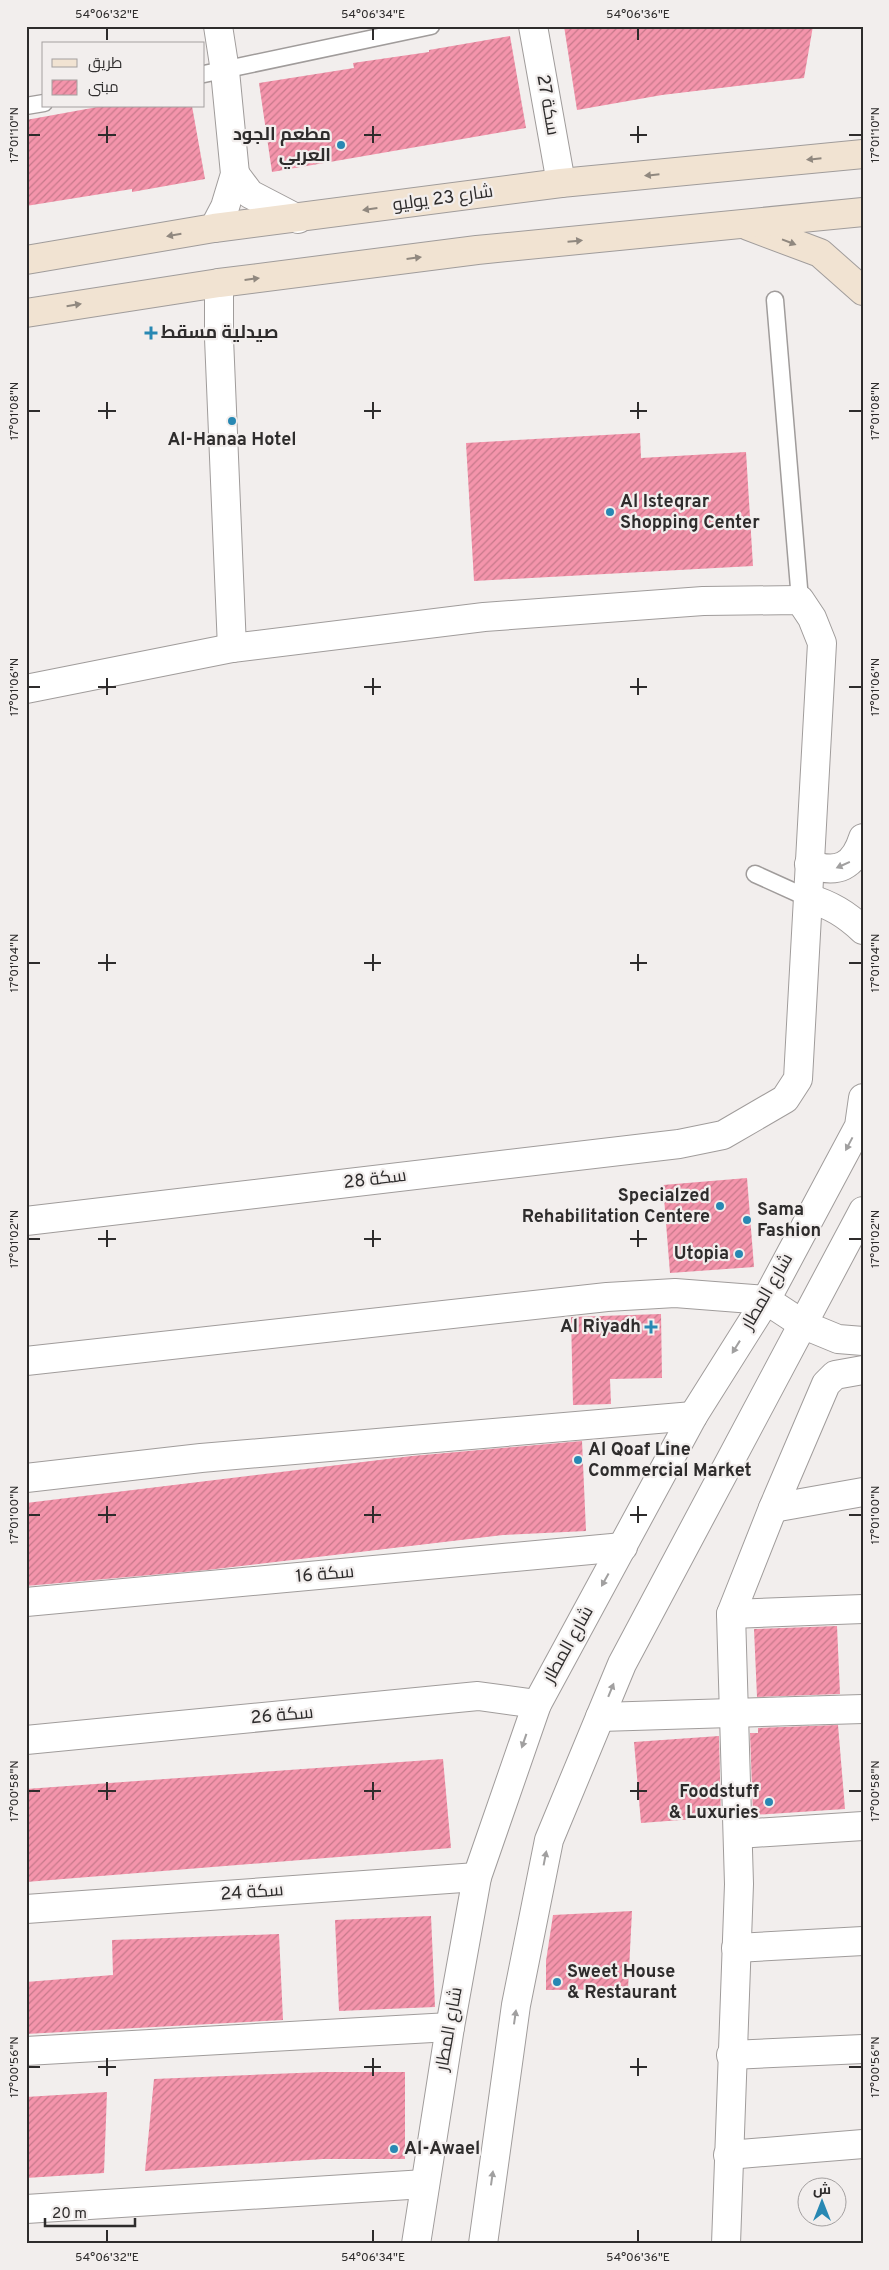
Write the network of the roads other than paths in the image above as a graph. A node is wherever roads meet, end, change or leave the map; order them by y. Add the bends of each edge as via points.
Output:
1 (218, 26) edge
2 (431, 26) edge
3 (533, 26) edge
4 (214, 72) edge
5 (42, 103) edge
6 (26, 106) edge
7 (861, 153) edge
8 (235, 174) junction
9 (561, 183) junction
10 (863, 212) edge
11 (298, 219) junction
12 (744, 225) junction
13 (214, 228) junction
14 (26, 260) edge
15 (220, 283) junction
16 (863, 291) edge
17 (775, 300) dead end
18 (26, 312) edge
19 (800, 600) junction
20 (232, 648) junction
21 (26, 689) edge
22 (863, 838) edge
23 (809, 864) junction
24 (755, 874) dead end
25 (808, 898) junction
26 (863, 930) edge
27 (863, 1098) edge
28 (863, 1211) edge
29 (26, 1221) edge
30 (766, 1300) junction
31 (804, 1325) junction
32 (863, 1341) edge
33 (26, 1361) edge
34 (863, 1370) edge
35 (693, 1416) junction
36 (26, 1478) edge
37 (863, 1492) edge
38 (773, 1508) junction
39 (623, 1547) junction
40 (26, 1602) edge
41 (863, 1609) edge
42 (732, 1614) junction
43 (537, 1704) junction
44 (863, 1708) edge
45 (734, 1714) junction
46 (600, 1717) junction
47 (26, 1740) edge
48 (863, 1826) edge
49 (738, 1834) junction
50 (477, 1877) junction
51 (26, 1909) edge
52 (863, 1941) edge
53 (736, 1948) junction
54 (450, 2027) junction
55 (863, 2049) edge
56 (26, 2051) edge
57 (732, 2055) junction
58 (863, 2144) edge
59 (728, 2154) junction
60 (425, 2184) junction
61 (26, 2209) edge
62 (485, 2231) edge
63 (414, 2240) edge
64 (499, 2244) edge
65 (726, 2244) edge

1 - 4 street
2 - 4 lane
3 - 9 street, سكة 27
4 - 8 street
5 - 6 lane
7 -> 9 main road, شارع 23 يوليو
8 - 11 street via 250,194
8 - 13 street via 225,207
9 -> 11 main road, شارع 23 يوليو
10 - 12 main road
11 - 13 main road, شارع 23 يوليو
15 -> 12 main road via 477,250
12 -> 16 main road via 820,254
13 -> 14 main road, شارع 23 يوليو
18 -> 15 main road
15 - 20 street via 219,338
17 - 19 lane
19 - 20 street via 703,601 484,617
19 - 23 street via 822,642
20 - 21 street
22 -> 23 street via 858,853 841,867 820,868
23 - 25 street
24 - 25 lane
25 - 26 street via 829,904
25 - 29 street, سكة 28 via 798,1079 785,1099 723,1136 669,1146
27 -> 30 street, شارع المطار via 859,1126
28 - 31 street
30 - 31 street
30 - 33 street via 675,1294 607,1297
30 -> 35 street, شارع المطار
31 - 32 street via 838,1339
46 -> 31 street via 622,1664
34 - 38 street via 835,1376 826,1384
35 - 36 street via 201,1458
35 - 39 street, شارع المطار
37 - 38 street
38 - 42 street
39 - 40 street, سكة 16
39 -> 43 street, شارع المطار
41 - 42 street
42 - 45 street
43 - 47 street, سكة 26 via 478,1696
43 -> 50 street, شارع المطار
44 - 45 street
45 - 46 street
45 - 49 street
62 -> 46 street via 516,2005 549,1840
48 - 49 street
49 - 53 street
50 - 51 street, سكة 24
50 - 54 street, شارع المطار
52 - 53 street
53 - 57 street
54 - 56 street
54 - 60 street, شارع المطار
55 - 57 street
57 - 59 street
58 - 59 street
59 - 65 street
60 - 61 street
60 - 63 street, شارع المطار
62 - 64 street

